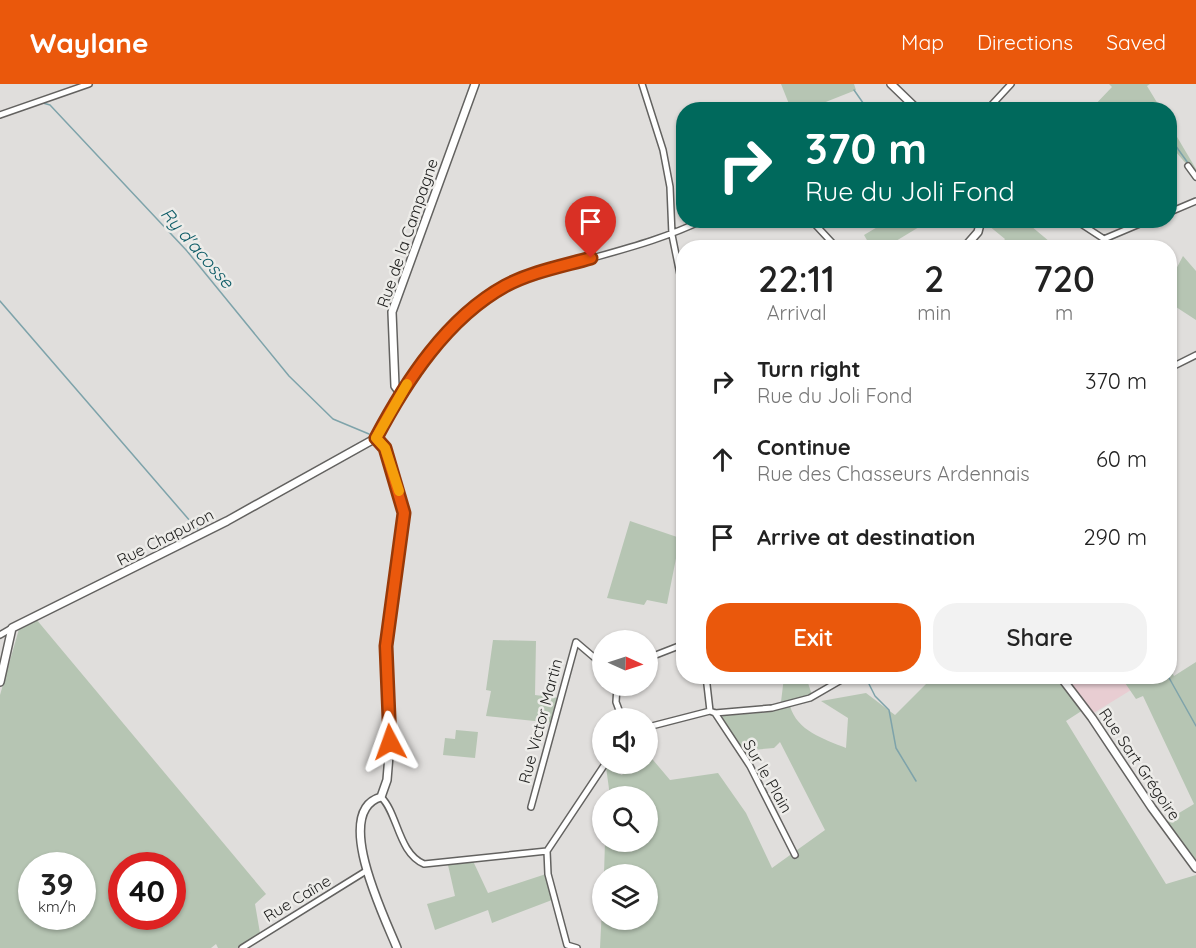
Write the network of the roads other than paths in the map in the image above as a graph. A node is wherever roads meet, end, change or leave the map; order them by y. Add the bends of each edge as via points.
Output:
1 (88, 84) edge
2 (475, 84) edge
3 (642, 84) edge
4 (891, 84) edge
5 (1011, 84) edge
6 (910, 102) edge
7 (994, 102) edge
8 (0, 115) edge
9 (1188, 166) dead end
10 (1196, 177) edge
11 (1196, 201) edge
12 (1177, 209) edge
13 (687, 228) edge
14 (818, 228) edge
15 (1088, 228) edge
16 (1130, 228) edge
17 (672, 235) junction
18 (830, 240) edge
19 (676, 255) edge
20 (1196, 355) edge
21 (1177, 364) edge
22 (400, 393) junction
23 (376, 438) junction
24 (12, 628) junction
25 (0, 635) edge
26 (676, 647) edge
27 (658, 654) edge
28 (592, 656) edge
29 (0, 682) edge
30 (707, 684) edge
31 (834, 684) edge
32 (1066, 684) edge
33 (712, 712) junction
34 (658, 725) edge
35 (598, 774) edge
36 (381, 797) junction
37 (531, 807) dead end
38 (547, 850) junction
39 (795, 855) dead end
40 (1196, 868) edge
41 (366, 871) junction
42 (242, 948) edge
43 (397, 948) edge
44 (577, 948) edge

1 - 8 street
2 - 22 street, Rue de la Campagne via 392,312 395,386
3 - 17 street via 663,150 670,187
4 - 6 street
5 - 7 street
9 - 10 street
11 - 12 street
13 - 17 street
14 - 18 street
15 - 16 street via 1104,239
17 - 19 street
17 - 22 street via 505,286 466,315
20 - 21 street
22 - 23 street
23 - 24 street, Rue Chapuron via 227,521
23 - 36 street via 385,448 404,513 387,637 390,742 387,780
24 - 25 street
24 - 29 street
26 - 27 street
28 - 37 street, Rue Victor Martin via 576,642
30 - 33 street
31 - 33 street via 810,698 772,708
32 - 40 street, Rue Sart Grégoire
33 - 34 street
33 - 39 street, Sur le Plain via 750,766
35 - 38 street
36 - 38 street via 411,854 423,864
36 - 41 street via 369,804 363,816
38 - 44 street via 548,874 567,945
41 - 42 street, Rue Caîne
41 - 43 street

